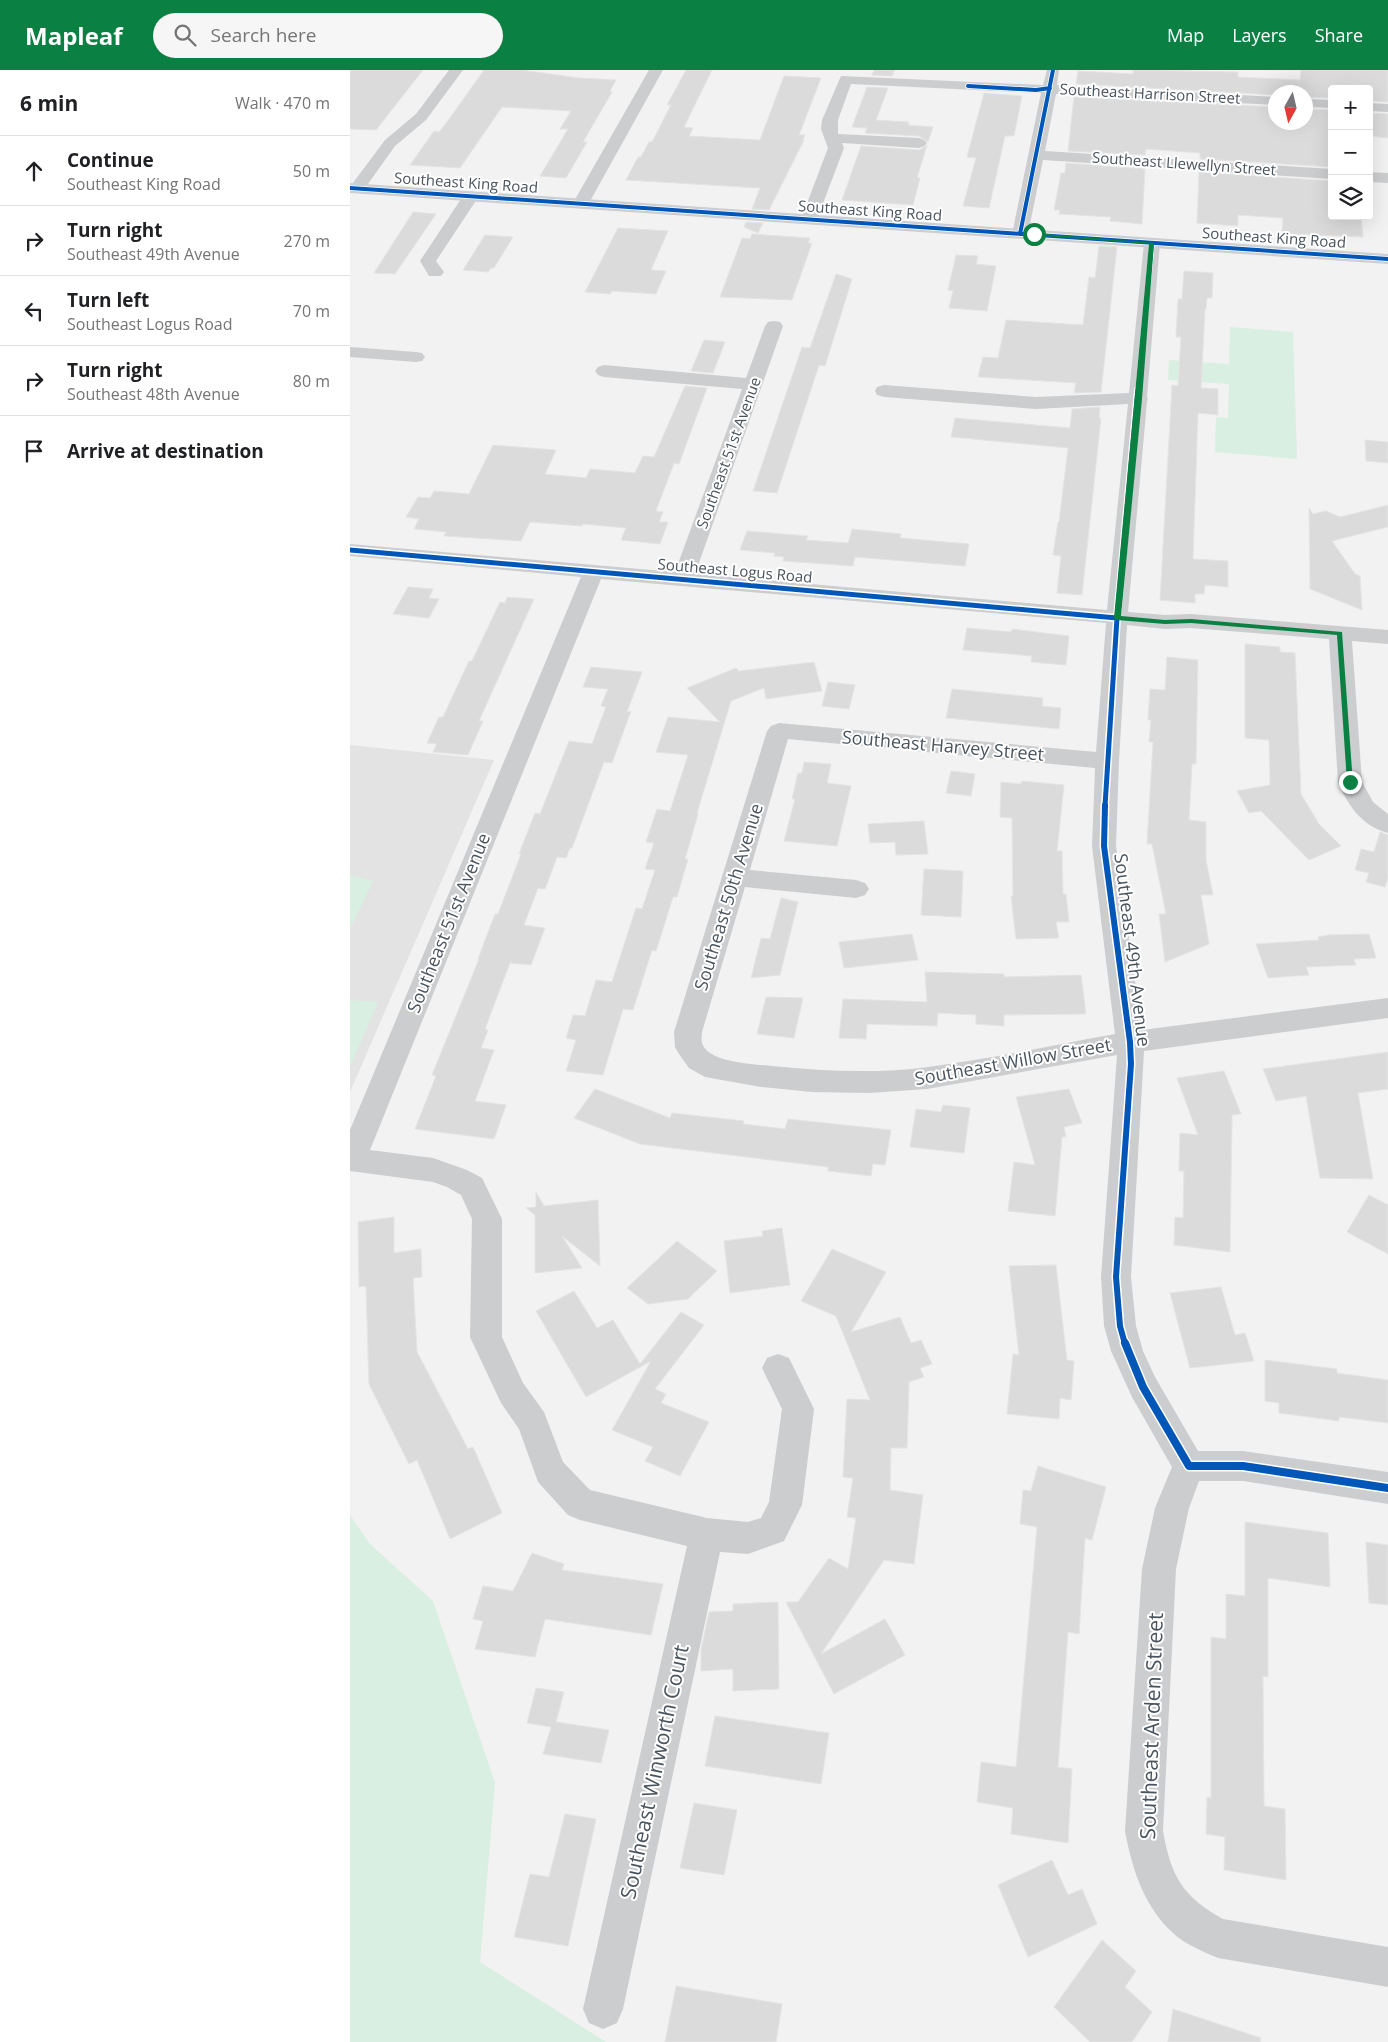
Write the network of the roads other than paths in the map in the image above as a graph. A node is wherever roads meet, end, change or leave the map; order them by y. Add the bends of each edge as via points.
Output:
1 (456, 70) edge
2 (656, 70) edge
3 (1053, 70) edge
4 (1050, 88) junction
5 (1268, 101) edge
6 (1313, 103) edge
7 (1328, 104) edge
8 (1373, 106) edge
9 (1388, 108) edge
10 (832, 138) junction
11 (919, 143) dead end
12 (1037, 155) junction
13 (1328, 174) edge
14 (1373, 177) edge
15 (1388, 178) edge
16 (353, 188) edge
17 (471, 196) junction
18 (581, 203) junction
19 (809, 219) junction
20 (1020, 234) junction
21 (1152, 243) junction
22 (1388, 259) edge
23 (435, 272) dead end
24 (774, 326) dead end
25 (350, 352) edge
26 (416, 357) dead end
27 (604, 372) dead end
28 (754, 384) junction
29 (884, 391) dead end
30 (1139, 399) junction
31 (350, 550) edge
32 (594, 571) junction
33 (683, 579) junction
34 (1117, 618) junction
35 (1340, 633) junction
36 (1388, 637) edge
37 (779, 731) joint
38 (1107, 761) junction
39 (1388, 826) edge
40 (736, 877) junction
41 (856, 889) dead end
42 (1388, 1008) edge
43 (1130, 1042) junction
44 (699, 1060) joint
45 (778, 1368) dead end
46 (1189, 1466) junction
47 (1388, 1488) edge
48 (708, 1534) junction
49 (1388, 1967) edge
50 (603, 2009) dead end

1 - 16 street via 420,117 390,143
2 - 18 street
3 - 4 street
4 - 5 street, Southeast Harrison Street
4 - 10 street, Southeast Harrison Street via 1036,90 846,79 830,120
4 - 12 street
6 - 7 street
8 - 9 street
10 - 11 street
10 - 19 street via 836,148
12 - 13 street, Southeast Llewellyn Street
12 - 20 street
14 - 15 street
16 - 17 main road, Southeast King Road
17 - 18 main road, Southeast King Road
17 - 23 street via 428,261
18 - 19 main road, Southeast King Road
19 - 20 main road, Southeast King Road
20 - 21 main road, Southeast King Road
21 - 22 main road, Southeast King Road
21 - 30 street, Southeast 49th Avenue
24 - 28 street, Southeast 51st Avenue
25 - 26 street
27 - 28 street
28 - 33 street, Southeast 51st Avenue
29 - 30 street via 1036,403
30 - 34 street, Southeast 49th Avenue
31 - 32 street, Southeast Logus Road
32 - 33 street, Southeast Logus Road
32 - 48 street, Southeast 51st Avenue via 352,1160 433,1170 472,1187 487,1219 486,1337 512,1392 533,1422 550,1471 580,1504
33 - 34 street, Southeast Logus Road
34 - 35 street, Southeast Logus Road
34 - 38 street, Southeast 49th Avenue
35 - 36 street, Southeast Logus Road
35 - 39 street via 1350,782 1356,799 1374,818
37 - 38 street, Southeast Harvey Street
37 - 40 street, Southeast 50th Avenue
38 - 43 street, Southeast 49th Avenue via 1104,846
40 - 41 street
40 - 44 street, Southeast 50th Avenue via 688,1032 689,1047
42 - 43 street, Southeast Willow Street
43 - 44 street, Southeast Willow Street via 927,1078 869,1082 761,1076 716,1069
43 - 46 street, Southeast 49th Avenue via 1130,1090 1116,1277 1120,1326 1140,1380
45 - 48 street via 798,1409 784,1504 772,1530 748,1538
46 - 47 street via 1243,1466
46 - 49 street, Southeast Arden Street via 1172,1508 1159,1569 1144,1831 1150,1864 1165,1895 1188,1921 1218,1938
48 - 50 street, Southeast Winworth Court

